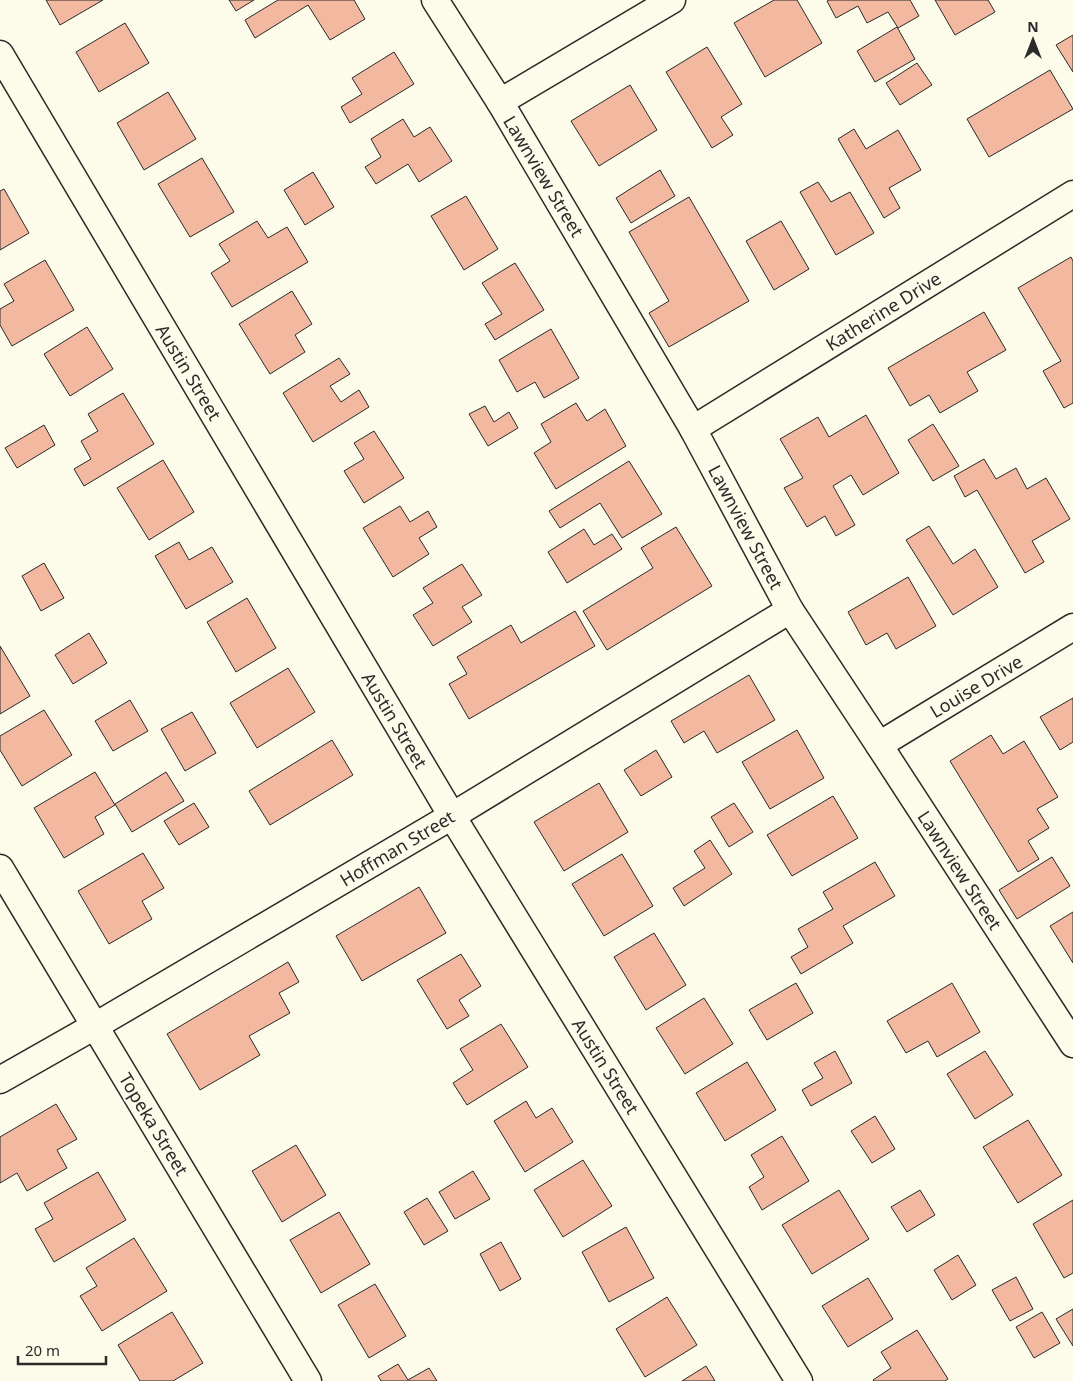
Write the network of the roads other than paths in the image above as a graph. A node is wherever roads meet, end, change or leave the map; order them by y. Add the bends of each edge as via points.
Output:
1 (435, 0) edge
2 (672, 0) edge
3 (0, 54) edge
4 (500, 102) junction
5 (1073, 194) edge
6 (693, 429) junction
7 (790, 610) junction
8 (1073, 627) edge
9 (879, 745) junction
10 (452, 816) junction
11 (0, 868) edge
12 (96, 1026) junction
13 (1073, 1044) edge
14 (0, 1080) edge
15 (308, 1381) edge
16 (799, 1381) edge

1 - 4 street, Lawnview Street
2 - 4 street
3 - 10 street, Austin Street
4 - 6 street, Lawnview Street
5 - 6 street, Katherine Drive
6 - 7 street, Lawnview Street
7 - 9 street, Lawnview Street
7 - 10 street, Hoffman Street
8 - 9 street, Louise Drive
9 - 13 street, Lawnview Street
10 - 12 street, Hoffman Street
10 - 16 street, Austin Street
11 - 12 street, Topeka Street
12 - 14 street, Hoffman Street
12 - 15 street, Topeka Street

